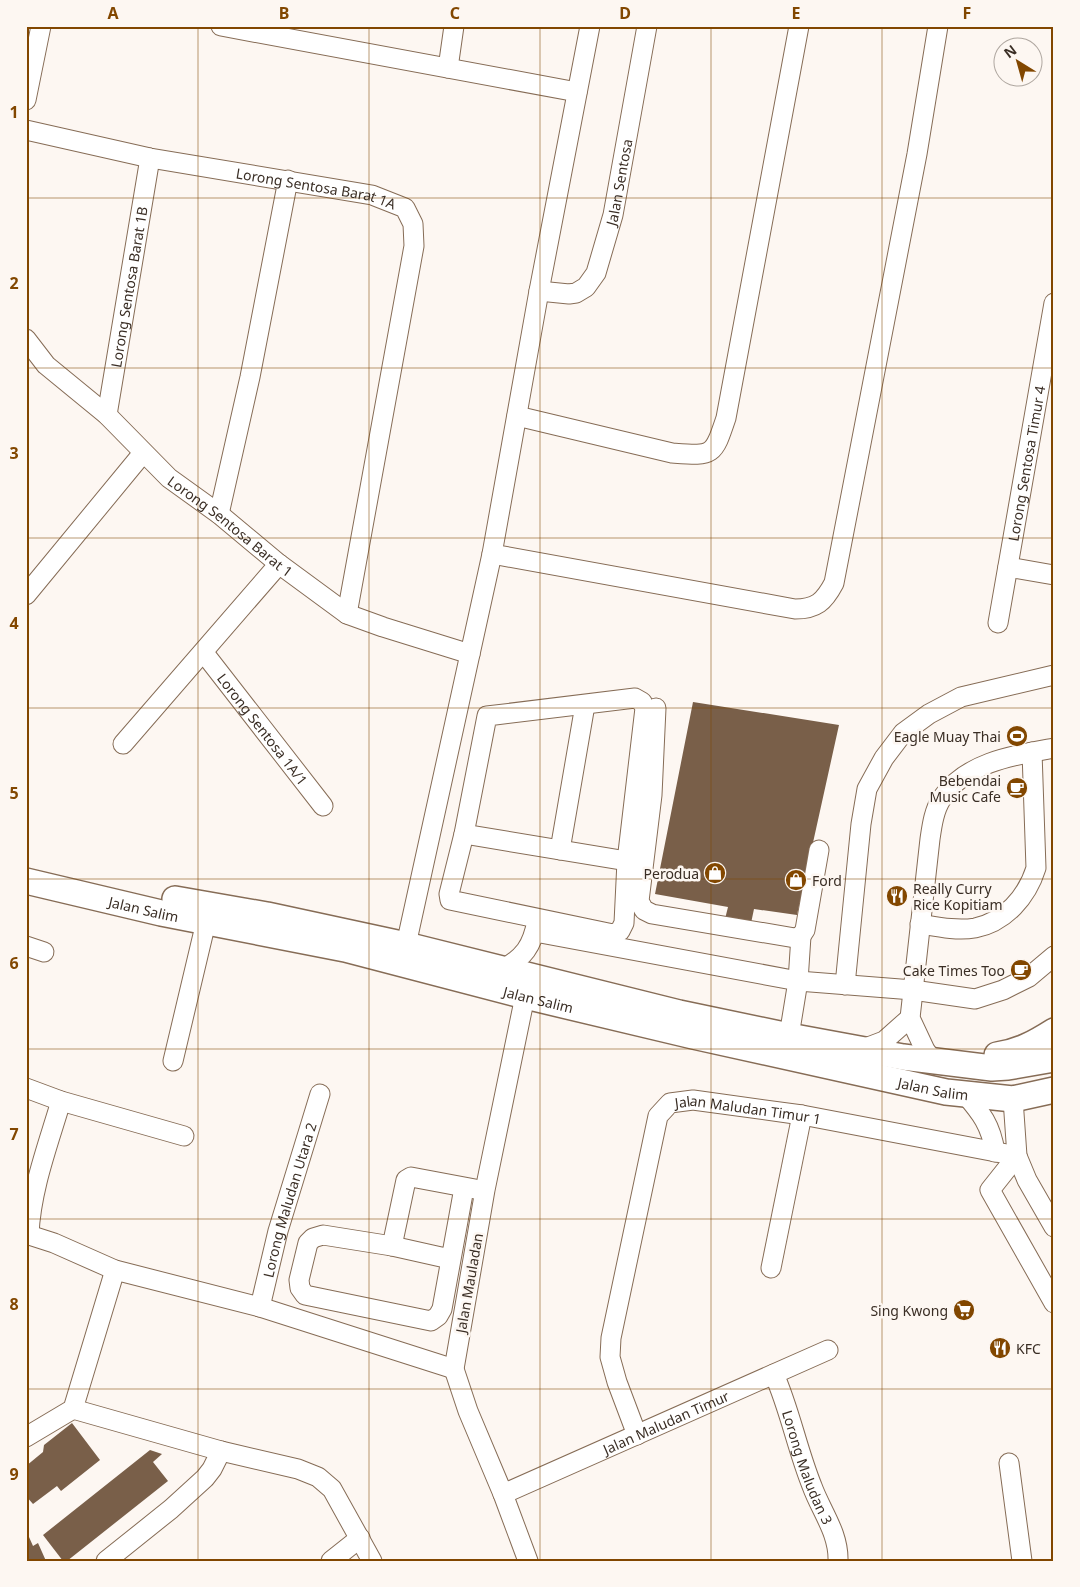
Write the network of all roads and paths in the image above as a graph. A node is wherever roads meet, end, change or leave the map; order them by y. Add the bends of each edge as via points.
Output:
1 (41, 26) edge
2 (221, 26) edge
3 (454, 26) edge
4 (590, 26) edge
5 (647, 26) edge
6 (800, 26) edge
7 (938, 26) edge
8 (448, 68) junction
9 (578, 92) junction
10 (26, 100) edge
11 (26, 130) edge
12 (150, 158) junction
13 (288, 180) junction
14 (539, 291) junction
15 (1054, 303) edge
16 (26, 339) edge
17 (107, 415) junction
18 (517, 416) junction
19 (143, 453) junction
20 (219, 514) junction
21 (492, 554) junction
22 (279, 564) junction
23 (1008, 567) junction
24 (1054, 575) edge
25 (26, 595) edge
26 (347, 614) junction
27 (998, 623) dead end
28 (204, 653) junction
29 (470, 654) junction
30 (1054, 675) edge
31 (585, 705) junction
32 (656, 708) dead end
33 (457, 714) junction
34 (487, 716) junction
35 (123, 744) dead end
36 (1054, 748) edge
37 (1032, 752) junction
38 (323, 806) dead end
39 (464, 834) junction
40 (560, 850) junction
41 (819, 850) dead end
42 (627, 861) junction
43 (26, 863) edge
44 (26, 881) edge
45 (206, 922) junction
46 (920, 924) junction
47 (536, 925) junction
48 (801, 936) junction
49 (406, 945) junction
50 (26, 946) edge
51 (44, 952) dead end
52 (1054, 956) edge
53 (502, 970) junction
54 (798, 981) junction
55 (846, 985) junction
56 (913, 990) junction
57 (525, 996) junction
58 (910, 1018) junction
59 (1054, 1030) edge
60 (789, 1036) junction
61 (863, 1049) junction
62 (1054, 1059) edge
63 (173, 1061) dead end
64 (938, 1061) junction
65 (26, 1088) edge
66 (320, 1094) dead end
67 (965, 1094) junction
68 (1038, 1097) edge
69 (61, 1101) junction
70 (802, 1115) junction
71 (184, 1136) dead end
72 (995, 1152) junction
73 (1017, 1156) junction
74 (464, 1188) junction
75 (485, 1190) junction
76 (1054, 1227) edge
77 (278, 1231) junction
78 (27, 1234) edge
79 (308, 1243) junction
80 (392, 1246) junction
81 (450, 1259) junction
82 (771, 1268) dead end
83 (115, 1270) junction
84 (1054, 1303) edge
85 (260, 1307) junction
86 (828, 1350) dead end
87 (454, 1369) junction
88 (774, 1374) junction
89 (73, 1409) junction
90 (637, 1435) junction
91 (26, 1437) edge
92 (221, 1452) junction
93 (1009, 1463) dead end
94 (503, 1494) junction
95 (360, 1538) junction
96 (106, 1561) edge
97 (331, 1561) edge
98 (372, 1561) edge
99 (528, 1561) edge
100 (838, 1561) edge
101 (1022, 1561) edge

1 - 10 street
2 - 8 street
3 - 8 street
4 - 9 street
5 - 14 street, Jalan Sentosa via 613,215 596,273 576,293
6 - 18 street via 726,418 718,443 711,451 698,455 672,453
7 - 21 street via 917,154 836,574 821,602 807,609 795,609
8 - 9 street
9 - 14 street
11 - 12 street, Lorong Sentosa Barat 1A
12 - 13 street, Lorong Sentosa Barat 1A
12 - 17 street, Lorong Sentosa Barat 1B
13 - 20 street via 250,377
13 - 26 street, Lorong Sentosa Barat 1A via 372,195 405,208 413,224 414,246
14 - 18 street
15 - 23 street, Lorong Sentosa Timur 4
16 - 17 street, Lorong Sentosa Barat 1 via 46,365
17 - 19 street, Lorong Sentosa Barat 1
18 - 21 street
19 - 20 street, Lorong Sentosa Barat 1 via 169,478
19 - 25 street
20 - 22 street, Lorong Sentosa Barat 1
21 - 29 street
22 - 26 street, Lorong Sentosa Barat 1
22 - 28 street
23 - 24 street
23 - 27 street, Lorong Sentosa Timur 4
26 - 29 street, Lorong Sentosa Barat 1
28 - 35 street
28 - 38 street, Lorong Sentosa 1A/1
29 - 33 street
30 - 55 street via 961,696 928,714 903,733 884,758 868,789 861,824
31 - 34 street
31 - 40 street
31 - 42 street via 635,698 645,708
32 - 48 street via 652,795 640,901 644,910 757,932 795,938
33 - 34 street
33 - 49 street
34 - 39 street
36 - 37 street
37 - 46 street via 980,767 957,782 942,798 934,815
37 - 46 street via 1036,868 1031,885 1013,908 994,922 974,928
39 - 40 street
39 - 47 street via 450,900
40 - 42 street
41 - 48 street via 805,930
42 - 47 street via 624,924 620,931 613,934
43 - 49 main road, Jalan Salim via 130,891 267,915
44 - 45 main road, Jalan Salim
45 - 57 main road, Jalan Salim via 345,950
45 - 63 street
46 - 56 street
47 - 53 street via 528,948 518,961
47 - 54 street
48 - 54 street
49 - 53 main road, Jalan Salim
50 - 51 street
52 - 56 street via 1029,977 975,999
53 - 60 main road, Jalan Salim via 679,1014
54 - 55 street
54 - 60 street
55 - 56 street
56 - 58 street
57 - 67 main road, Jalan Salim via 702,1038
57 - 75 street, Jalan Mauladan
58 - 61 street via 884,1042
58 - 64 street via 925,1050
59 - 64 main road via 1032,1045 1008,1053
60 - 61 main road, Jalan Salim
61 - 64 main road, Jalan Salim
62 - 64 main road, Jalan Salim via 1000,1068
65 - 69 street
66 - 77 street, Lorong Maludan Utara 2
67 - 68 main road, Jalan Salim
67 - 72 street via 984,1116
68 - 73 street
69 - 71 street
69 - 78 street via 34,1193
70 - 72 street, Jalan Maludan Timur 1
70 - 82 street
70 - 90 street, Jalan Maludan Timur 1 via 693,1100 670,1103 658,1116 611,1338 610,1357
72 - 73 street, Jalan Maludan Timur 1
73 - 76 street
73 - 84 street via 990,1190
74 - 75 street
74 - 80 street via 411,1177 406,1180
74 - 81 street
75 - 87 street, Jalan Mauladan
77 - 79 street
77 - 85 street, Lorong Maludan Utara 2
78 - 83 street
79 - 80 street via 323,1235
79 - 81 street via 299,1280 305,1295 431,1321 442,1309
80 - 81 street
83 - 85 street
83 - 89 street
85 - 87 street
86 - 88 street, Jalan Maludan Timur
87 - 94 street, Jalan Mauladan
88 - 90 street, Jalan Maludan Timur
88 - 100 street, Lorong Maludan 3 via 812,1487 837,1541
89 - 91 street
89 - 92 street
90 - 94 street, Jalan Maludan Timur
92 - 95 street via 298,1469 318,1477 332,1490
92 - 96 street via 205,1478
93 - 101 street
94 - 99 street, Jalan Mauladan
95 - 97 street
95 - 98 street

